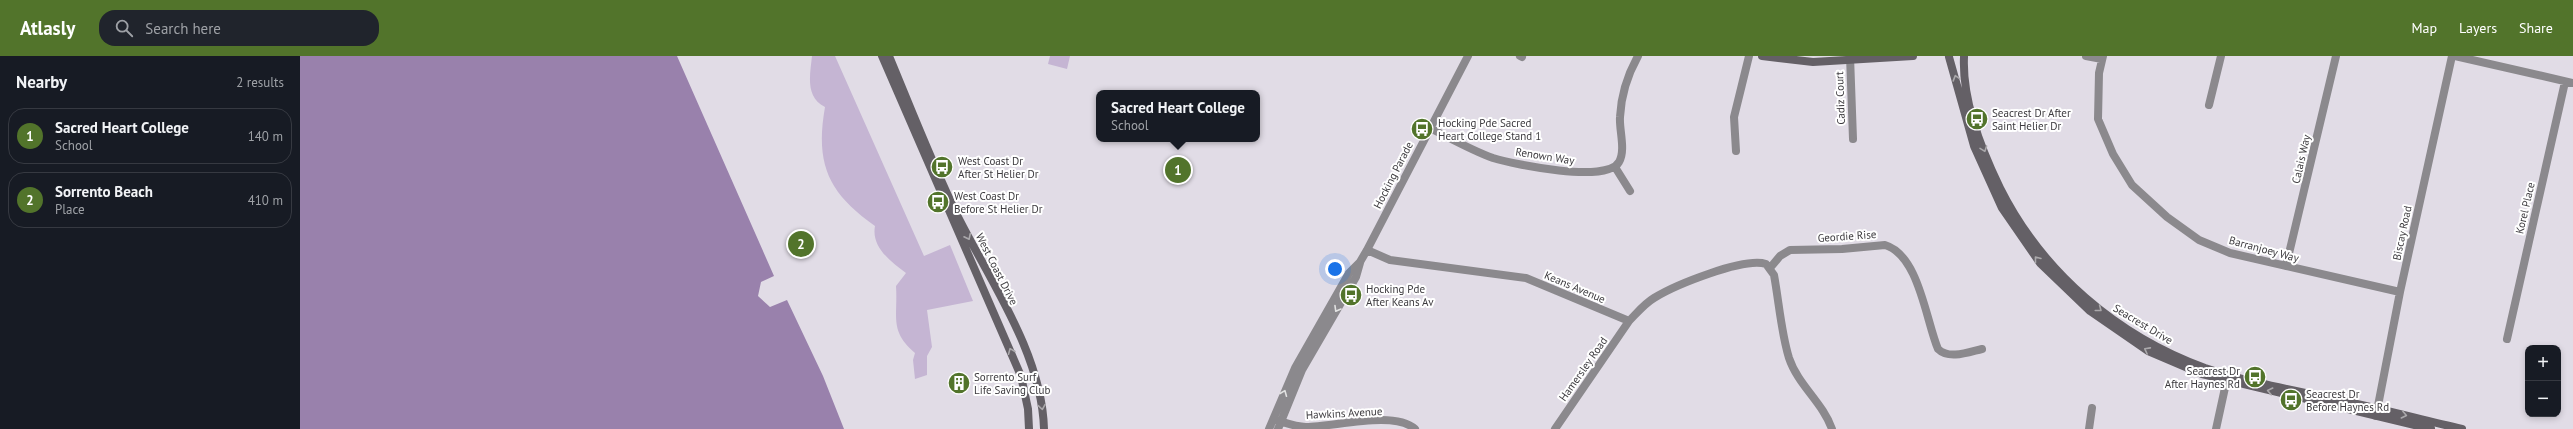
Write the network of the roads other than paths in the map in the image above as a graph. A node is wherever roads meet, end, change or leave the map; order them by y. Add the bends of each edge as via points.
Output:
1 (882, 56) edge
2 (889, 56) edge
3 (1468, 56) edge
4 (1638, 56) edge
5 (1749, 56) edge
6 (1762, 56) edge
7 (1913, 56) edge
8 (1949, 56) edge
9 (1965, 56) edge
10 (2086, 56) edge
11 (2221, 56) edge
12 (2336, 56) edge
13 (2454, 56) edge
14 (1850, 58) edge
15 (2103, 58) edge
16 (2569, 82) edge
17 (2209, 105) dead end
18 (1430, 128) junction
19 (1853, 139) dead end
20 (1736, 151) dead end
21 (1615, 167) junction
22 (1630, 191) dead end
23 (1367, 250) junction
24 (2286, 266) junction
25 (1770, 268) junction
26 (2400, 292) junction
27 (1629, 321) junction
28 (2507, 339) dead end
29 (1982, 349) dead end
30 (2227, 378) junction
31 (2092, 408) dead end
32 (2377, 412) junction
33 (1278, 423) edge
34 (1029, 429) edge
35 (1044, 429) edge
36 (1269, 429) edge
37 (1415, 429) edge
38 (1555, 429) edge
39 (1832, 429) edge
40 (2089, 429) edge
41 (2216, 429) edge
42 (2431, 429) edge
43 (2462, 429) edge

34 -> 1 main road, West Coast Drive via 1021,376
2 -> 35 main road, West Coast Drive via 939,175 1022,341 1036,382
3 - 18 street, Hocking Parade
4 - 21 street via 1621,102 1622,149
5 - 20 street via 1734,116
6 - 14 main road via 1813,62
7 - 14 main road
8 - 9 main road via 1957,60
30 -> 8 main road, Seacrest Drive via 2179,365 2129,339 2090,312 2040,263 2022,240 1992,189 1974,146
9 -> 30 main road, Seacrest Drive via 1966,90 1989,164 2016,219 2050,263 2082,295 2135,334 2182,359
10 - 15 street, Barranjoey Way
11 - 17 street
12 - 24 street, Calais Way
13 - 16 street
13 - 26 street, Biscay Road
14 - 19 street, Cadiz Court
15 - 24 street, Barranjoey Way via 2097,94 2098,119 2132,185 2167,217 2199,240 2230,253
16 - 28 street, Korel Place
18 - 21 street, Renown Way via 1495,158 1571,172 1592,172
18 - 23 street, Hocking Parade
21 - 22 street
23 - 27 street, Keans Avenue via 1390,260 1526,278
23 - 33 street, Hocking Parade via 1349,273 1301,358
24 - 26 street, Barranjoey Way
25 - 27 street via 1761,263 1747,263 1710,273 1644,305
25 - 29 street, Geordie Rise via 1780,256 1790,250 1885,245 1892,247 1905,261 1926,305 1938,349 1945,354 1954,355
25 - 39 street via 1774,276 1789,358 1802,385 1828,418
26 - 32 street, Biscay Road
27 - 38 street, Hamersley Road
30 - 32 main road, Seacrest Drive
30 - 41 street
31 - 40 street
32 - 42 main road, Seacrest Drive
32 -> 43 main road, Seacrest Drive
33 - 36 street, Hocking Parade
33 - 37 street, Hawkins Avenue via 1307,427 1382,420 1403,423

